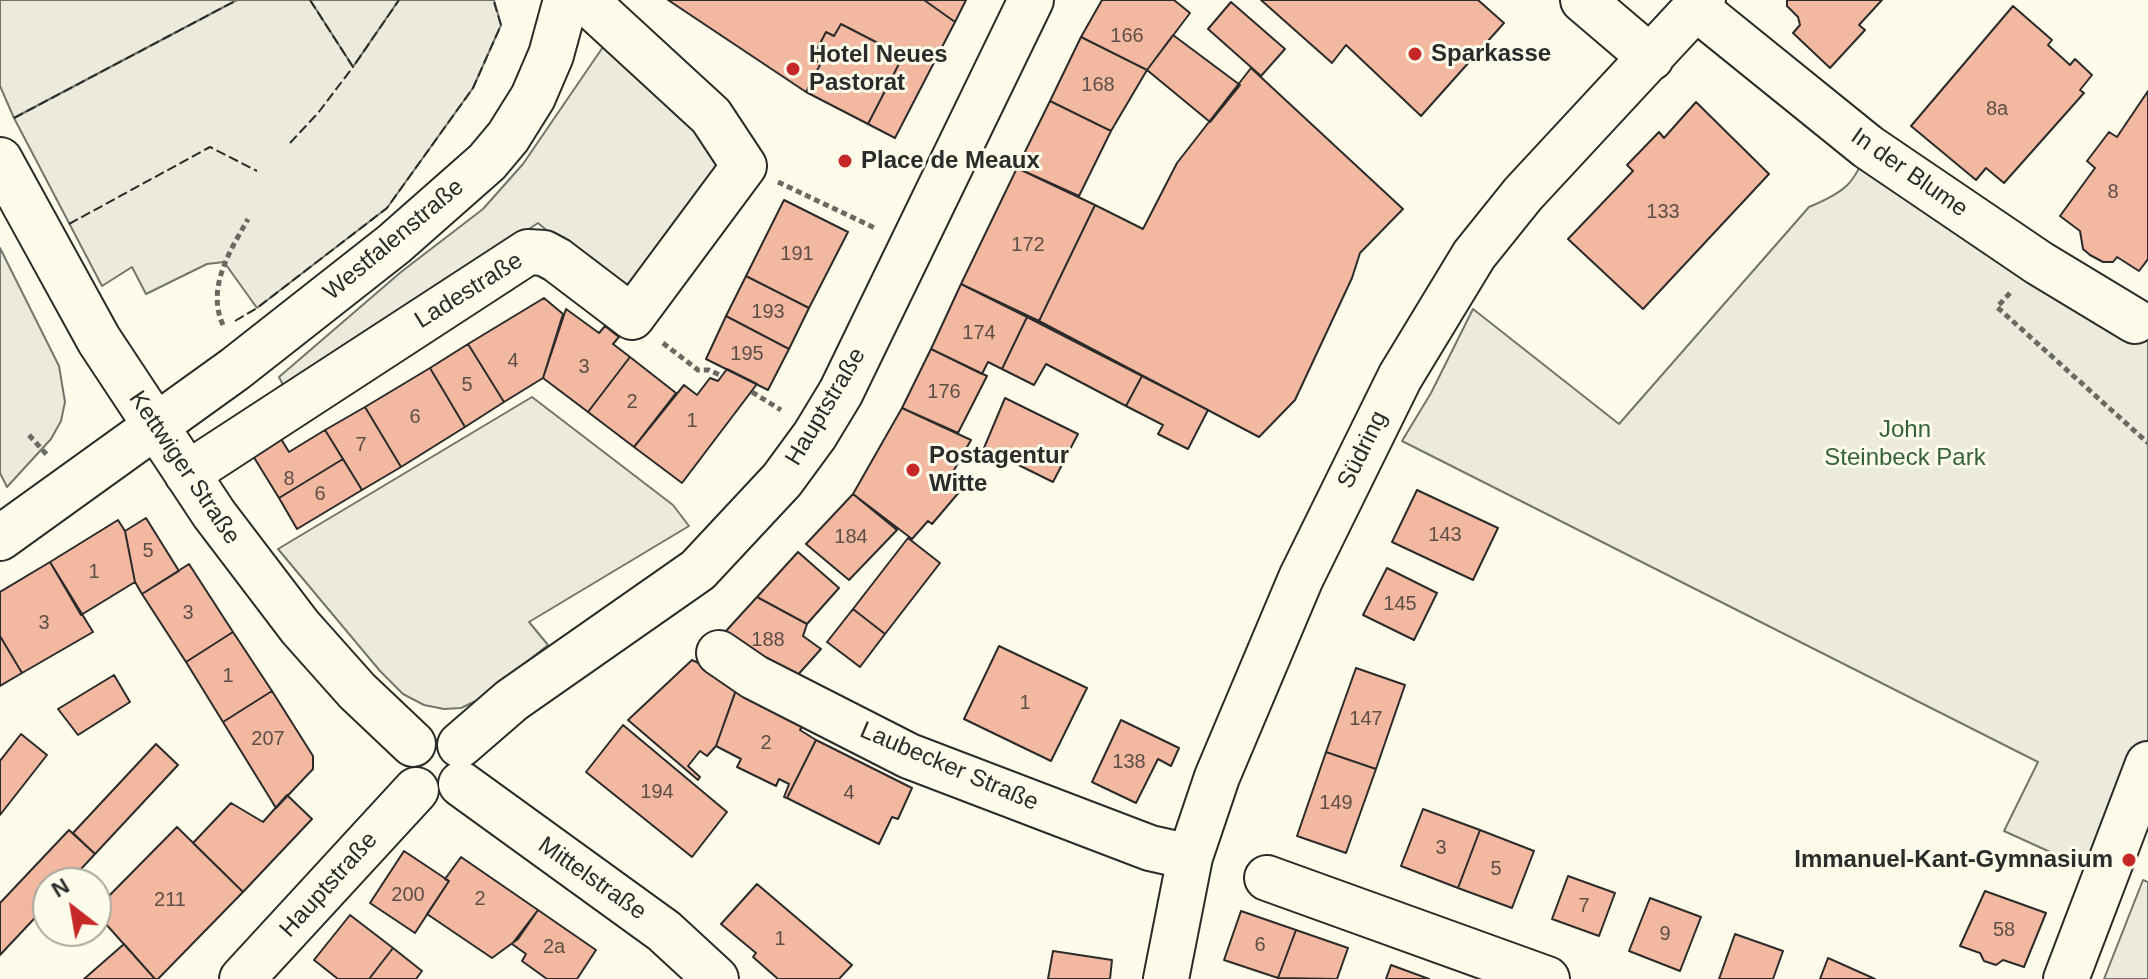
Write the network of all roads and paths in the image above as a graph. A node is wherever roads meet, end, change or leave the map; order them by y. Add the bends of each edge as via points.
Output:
1 (566, 0) edge
2 (585, 0) edge
3 (1031, 0) edge
4 (1583, 0) edge
5 (1699, 4) edge
6 (1651, 58) junction
7 (0, 160) edge
8 (744, 166) junction
9 (248, 219) dead end
10 (911, 246) junction
11 (2039, 263) junction
12 (632, 317) junction
13 (2135, 321) dead end
14 (235, 369) junction
15 (722, 376) dead end
16 (155, 426) junction
17 (2148, 443) edge
18 (187, 474) junction
19 (0, 538) edge
20 (719, 653) dead end
21 (413, 744) junction
22 (2148, 764) edge
23 (461, 765) junction
24 (416, 790) junction
25 (2133, 852) edge
26 (1190, 857) junction
27 (1267, 878) dead end
28 (242, 979) edge
29 (716, 979) edge
30 (1166, 979) edge
31 (1547, 979) edge
32 (2066, 979) edge

1 - 14 street, Westfalenstraße via 533,97 487,162 394,244
2 - 8 street via 711,116
3 - 10 street, Hauptstraße
4 - 6 street
5 - 6 street, Südring
5 - 11 street, In der Blume via 1868,147
6 - 26 street, Südring via 1523,194 1474,255 1400,377 1301,578 1217,777
7 - 16 street, Kettwiger Straße via 99,340
8 - 10 path
8 - 12 street
9 - 14 path via 224,262 216,297 226,332 214,340
10 - 23 street, Hauptstraße via 841,392 782,480 698,570 534,684
11 - 13 street, In der Blume
11 - 17 path via 1997,307
12 - 15 path via 698,370
12 - 18 street, Ladestraße via 557,260 528,252
14 - 16 street, Westfalenstraße
16 - 18 street, Kettwiger Straße
16 - 19 street, Westfalenstraße
18 - 21 street, Kettwiger Straße via 300,627
20 - 26 street, Laubecker Straße via 754,677 909,756 1150,848
21 - 23 street via 431,734 451,738
21 - 24 street via 405,773
22 - 25 street
23 - 24 street via 446,795
23 - 29 street, Mittelstraße
24 - 28 street, Hauptstraße
25 - 32 street
26 - 30 street, Südring
27 - 31 street

